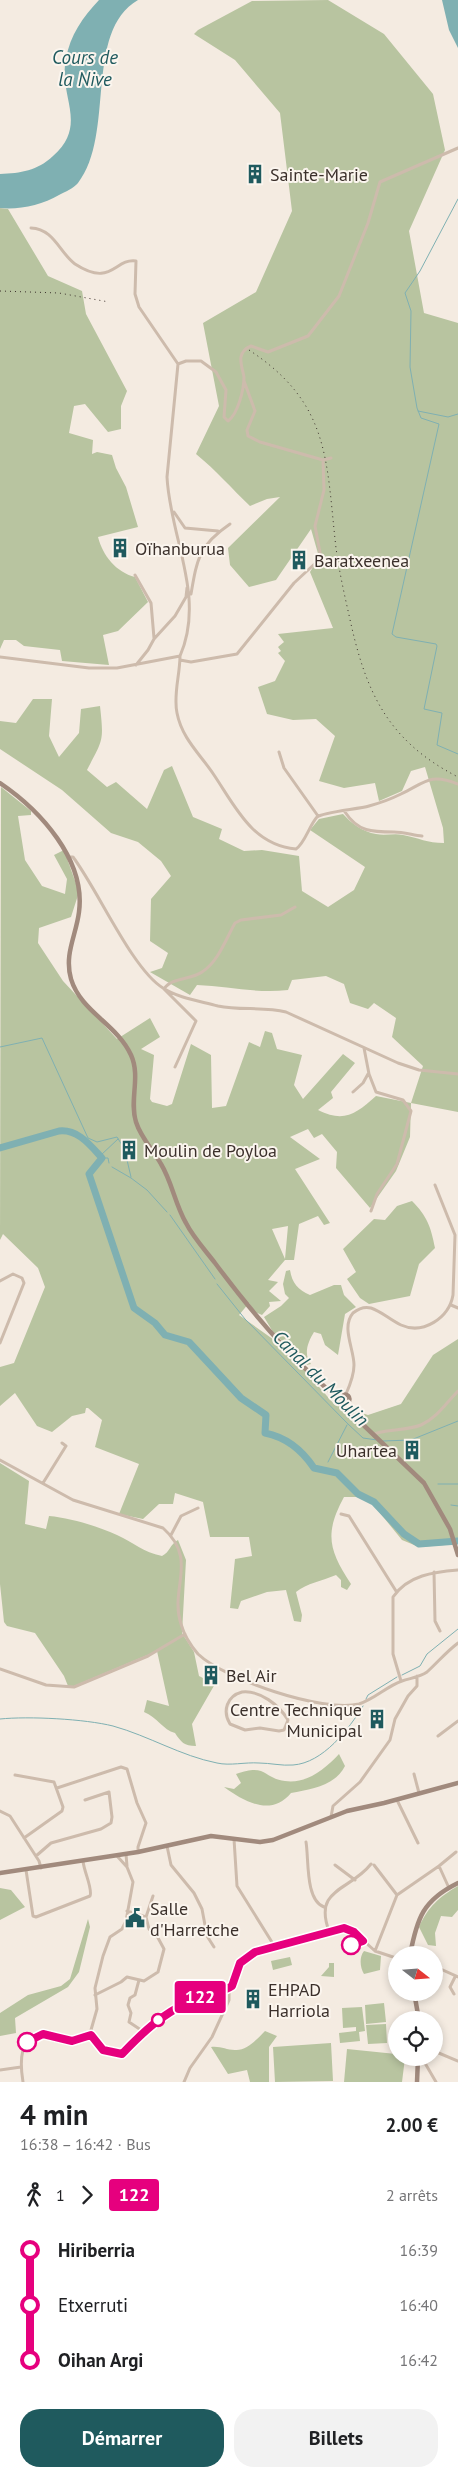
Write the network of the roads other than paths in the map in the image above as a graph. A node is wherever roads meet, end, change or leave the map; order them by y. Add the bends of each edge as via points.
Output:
1 (458, 148) edge
2 (31, 228) dead end
3 (178, 364) junction
4 (244, 380) junction
5 (331, 458) dead end
6 (323, 460) junction
7 (172, 507) junction
8 (230, 524) dead end
9 (218, 530) junction
10 (135, 575) dead end
11 (188, 582) junction
12 (190, 596) junction
13 (154, 639) junction
14 (0, 657) edge
15 (180, 658) junction
16 (136, 665) junction
17 (279, 752) dead end
18 (0, 783) edge
19 (458, 784) edge
20 (345, 812) junction
21 (318, 816) junction
22 (422, 836) dead end
23 (67, 857) junction
24 (295, 907) dead end
25 (164, 989) junction
26 (364, 1048) junction
27 (175, 1067) dead end
28 (369, 1074) junction
29 (458, 1074) edge
30 (354, 1092) dead end
31 (436, 1185) dead end
32 (371, 1210) dead end
33 (456, 1268) edge
34 (0, 1281) edge
35 (451, 1305) junction
36 (458, 1308) edge
37 (0, 1341) edge
38 (458, 1391) edge
39 (346, 1394) junction
40 (340, 1397) junction
41 (347, 1403) junction
42 (372, 1435) junction
43 (62, 1443) dead end
44 (0, 1460) edge
45 (43, 1483) junction
46 (198, 1508) dead end
47 (341, 1514) dead end
48 (171, 1535) junction
49 (458, 1555) edge
50 (458, 1570) edge
51 (434, 1572) junction
52 (396, 1591) junction
53 (440, 1631) dead end
54 (185, 1634) junction
55 (458, 1643) edge
56 (0, 1669) edge
57 (417, 1676) junction
58 (401, 1681) junction
59 (259, 1687) junction
60 (256, 1693) junction
61 (458, 1720) edge
62 (438, 1736) dead end
63 (414, 1774) dead end
64 (15, 1775) dead end
65 (458, 1783) edge
66 (57, 1788) junction
67 (419, 1793) junction
68 (85, 1800) dead end
69 (397, 1800) junction
70 (0, 1811) edge
71 (331, 1817) junction
72 (235, 1837) junction
73 (24, 1838) junction
74 (306, 1842) dead end
75 (418, 1843) dead end
76 (167, 1846) junction
77 (138, 1852) junction
78 (456, 1852) dead end
79 (126, 1854) junction
80 (36, 1856) junction
81 (117, 1856) junction
82 (83, 1862) junction
83 (335, 1865) dead end
84 (439, 1866) junction
85 (128, 1867) junction
86 (41, 1868) junction
87 (26, 1870) junction
88 (0, 1874) edge
89 (355, 1880) junction
90 (458, 1883) edge
91 (449, 1888) junction
92 (397, 1895) junction
93 (153, 1896) dead end
94 (324, 1907) junction
95 (127, 1911) junction
96 (146, 1917) junction
97 (328, 1931) junction
98 (412, 1946) edge
99 (214, 1947) dead end
100 (275, 1947) junction
101 (376, 1951) junction
102 (388, 1955) edge
103 (443, 1970) edge
104 (457, 1977) edge
105 (139, 1980) junction
106 (229, 1988) junction
107 (454, 1994) dead end
108 (96, 1995) junction
109 (144, 2032) junction
110 (91, 2035) junction
111 (443, 2055) edge
112 (458, 2061) edge
113 (419, 2066) edge
114 (425, 2066) edge
115 (21, 2067) junction
116 (0, 2070) edge
117 (22, 2082) edge
118 (184, 2082) edge
119 (417, 2082) edge
120 (436, 2082) edge

1 - 4 street via 380,182 368,223 339,296 312,332 302,339 268,352 251,346 245,350 241,360
2 - 3 street via 46,232 73,262 93,273 108,272 136,260 135,294 139,307
3 - 4 street via 201,361 216,372 226,390 224,417 228,421 236,413
3 - 7 street via 168,457
4 - 6 street via 255,411 246,430 248,436
5 - 6 street
6 - 15 street via 324,490 315,526 321,554 318,562 294,583 237,654 191,662
7 - 9 street via 184,528
7 - 11 street
8 - 9 street
9 - 12 street via 197,560
10 - 13 street via 150,603
11 - 12 street
11 - 13 street via 186,597 175,616
12 - 15 street
13 - 16 street
14 - 16 street via 78,668
15 - 16 street
15 - 21 street via 176,701 179,720 193,748 236,809 257,833 293,849 298,847
17 - 21 street via 284,768
18 - 23 street via 36,812
19 - 20 street via 441,778 424,780 402,794
20 - 21 street
20 - 22 street via 355,824 376,833
23 - 25 street via 73,857 91,883 145,972
23 - 40 street via 80,897 69,950 71,978 82,1001 120,1037 131,1055 136,1077 136,1121 166,1172 183,1218 223,1275 277,1342
24 - 25 street via 281,916 252,917 235,923 205,971 178,980
25 - 26 street via 235,1010 286,1012
25 - 27 street via 196,1022
26 - 28 street
26 - 29 street via 410,1068
28 - 30 street
28 - 32 street via 376,1092 403,1100 412,1111 397,1164 377,1194
31 - 33 street via 454,1230
33 - 35 street
34 - 37 street via 13,1274 22,1278 24,1283
35 - 36 street
35 - 39 street via 438,1320 415,1327 402,1325 371,1308 358,1309 348,1327 354,1367
38 - 42 street via 426,1422 407,1430
39 - 40 street
39 - 41 street
40 - 41 street via 341,1402
41 - 42 street
42 - 49 street via 424,1483 442,1512
43 - 45 street via 66,1446
44 - 45 street
45 - 48 street via 73,1500 155,1524
46 - 48 street via 181,1516
47 - 52 street via 349,1516
48 - 54 street via 182,1558 178,1613
50 - 51 street
51 - 52 street via 421,1575
51 - 53 street via 435,1621
52 - 58 street via 392,1603 393,1654
54 - 56 street via 148,1656 74,1687 46,1686
54 - 59 street via 206,1660
55 - 57 street via 426,1672
57 - 58 street
57 - 71 street via 417,1686 395,1719 390,1740 360,1782 333,1806
58 - 59 street via 369,1700 349,1706 305,1700
59 - 60 street
60 - 60 street via 242,1692 232,1696 226,1712 230,1724 244,1730 284,1730 288,1723 286,1718
61 - 62 street
63 - 67 street
64 - 66 street via 53,1781
65 - 67 street
66 - 73 street via 62,1811
66 - 77 street via 121,1767 127,1769 146,1823
67 - 69 street
68 - 80 street via 109,1792 111,1823 101,1829 51,1843
69 - 71 street
69 - 75 street
70 - 73 street via 10,1816
71 - 72 street via 273,1840 260,1842
72 - 76 street via 211,1836
72 - 100 street via 237,1886
73 - 80 street
74 - 94 street via 311,1886 316,1902
76 - 77 street
76 - 99 street via 171,1865 194,1893 202,1909 207,1936
77 - 79 street
78 - 84 street
79 - 81 street
79 - 85 street
80 - 86 street
81 - 82 street
81 - 85 street
82 - 86 street
82 - 87 street via 91,1887 90,1896 34,1917
83 - 89 street
84 - 91 street
84 - 92 street
85 - 95 street via 133,1882
86 - 87 street
87 - 88 street
89 - 92 street via 372,1864
89 - 94 street via 334,1893
90 - 91 street
91 - 98 street via 425,1907
92 - 101 street
93 - 96 street
94 - 97 street
95 - 96 street
95 - 108 street via 124,1926 110,1937 106,1946
96 - 105 street via 149,1929 157,1936 164,1952 157,1974
97 - 100 street
97 - 101 street via 350,1930
100 - 106 street via 255,1952 243,1960
101 - 102 street
103 - 104 street
104 - 107 street via 450,1987
105 - 108 street via 127,1976
105 - 109 street via 128,2005 131,2012 129,2022
106 - 109 street via 187,2002
106 - 118 street via 229,2000 212,2037
108 - 110 street
109 - 110 street via 122,2054 103,2050
110 - 115 street via 72,2041 43,2034 32,2038 24,2047
111 - 112 street
113 - 119 street
114 - 120 street
115 - 116 street
115 - 117 street

